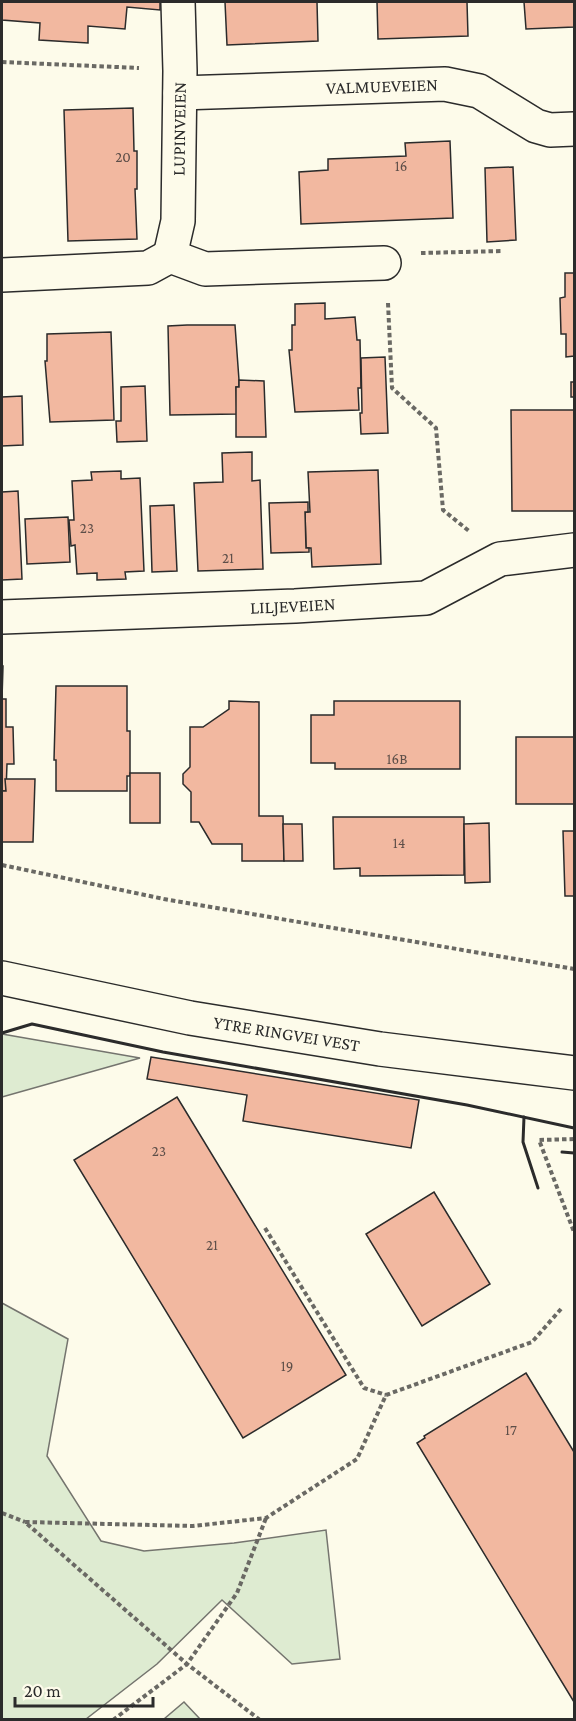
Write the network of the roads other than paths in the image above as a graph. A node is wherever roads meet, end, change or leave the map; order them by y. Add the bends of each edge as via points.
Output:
1 (178, 2) edge
2 (180, 82) junction
3 (574, 129) edge
4 (170, 256) junction
5 (384, 263) road end
6 (2, 275) edge
7 (574, 550) edge
8 (2, 617) edge
9 (2, 978) edge
10 (574, 1074) edge

1 - 2 street, LUPINVEIEN
2 - 3 street, VALMUEVEIEN via 445,84 479,92 536,126
2 - 4 street, LUPINVEIEN via 178,221
4 - 5 street via 205,269
4 - 6 street via 148,268
7 - 8 street, LILJEVEIEN via 500,560 426,598
9 - 10 street, YTRE RINGVEI VEST via 190,1018

